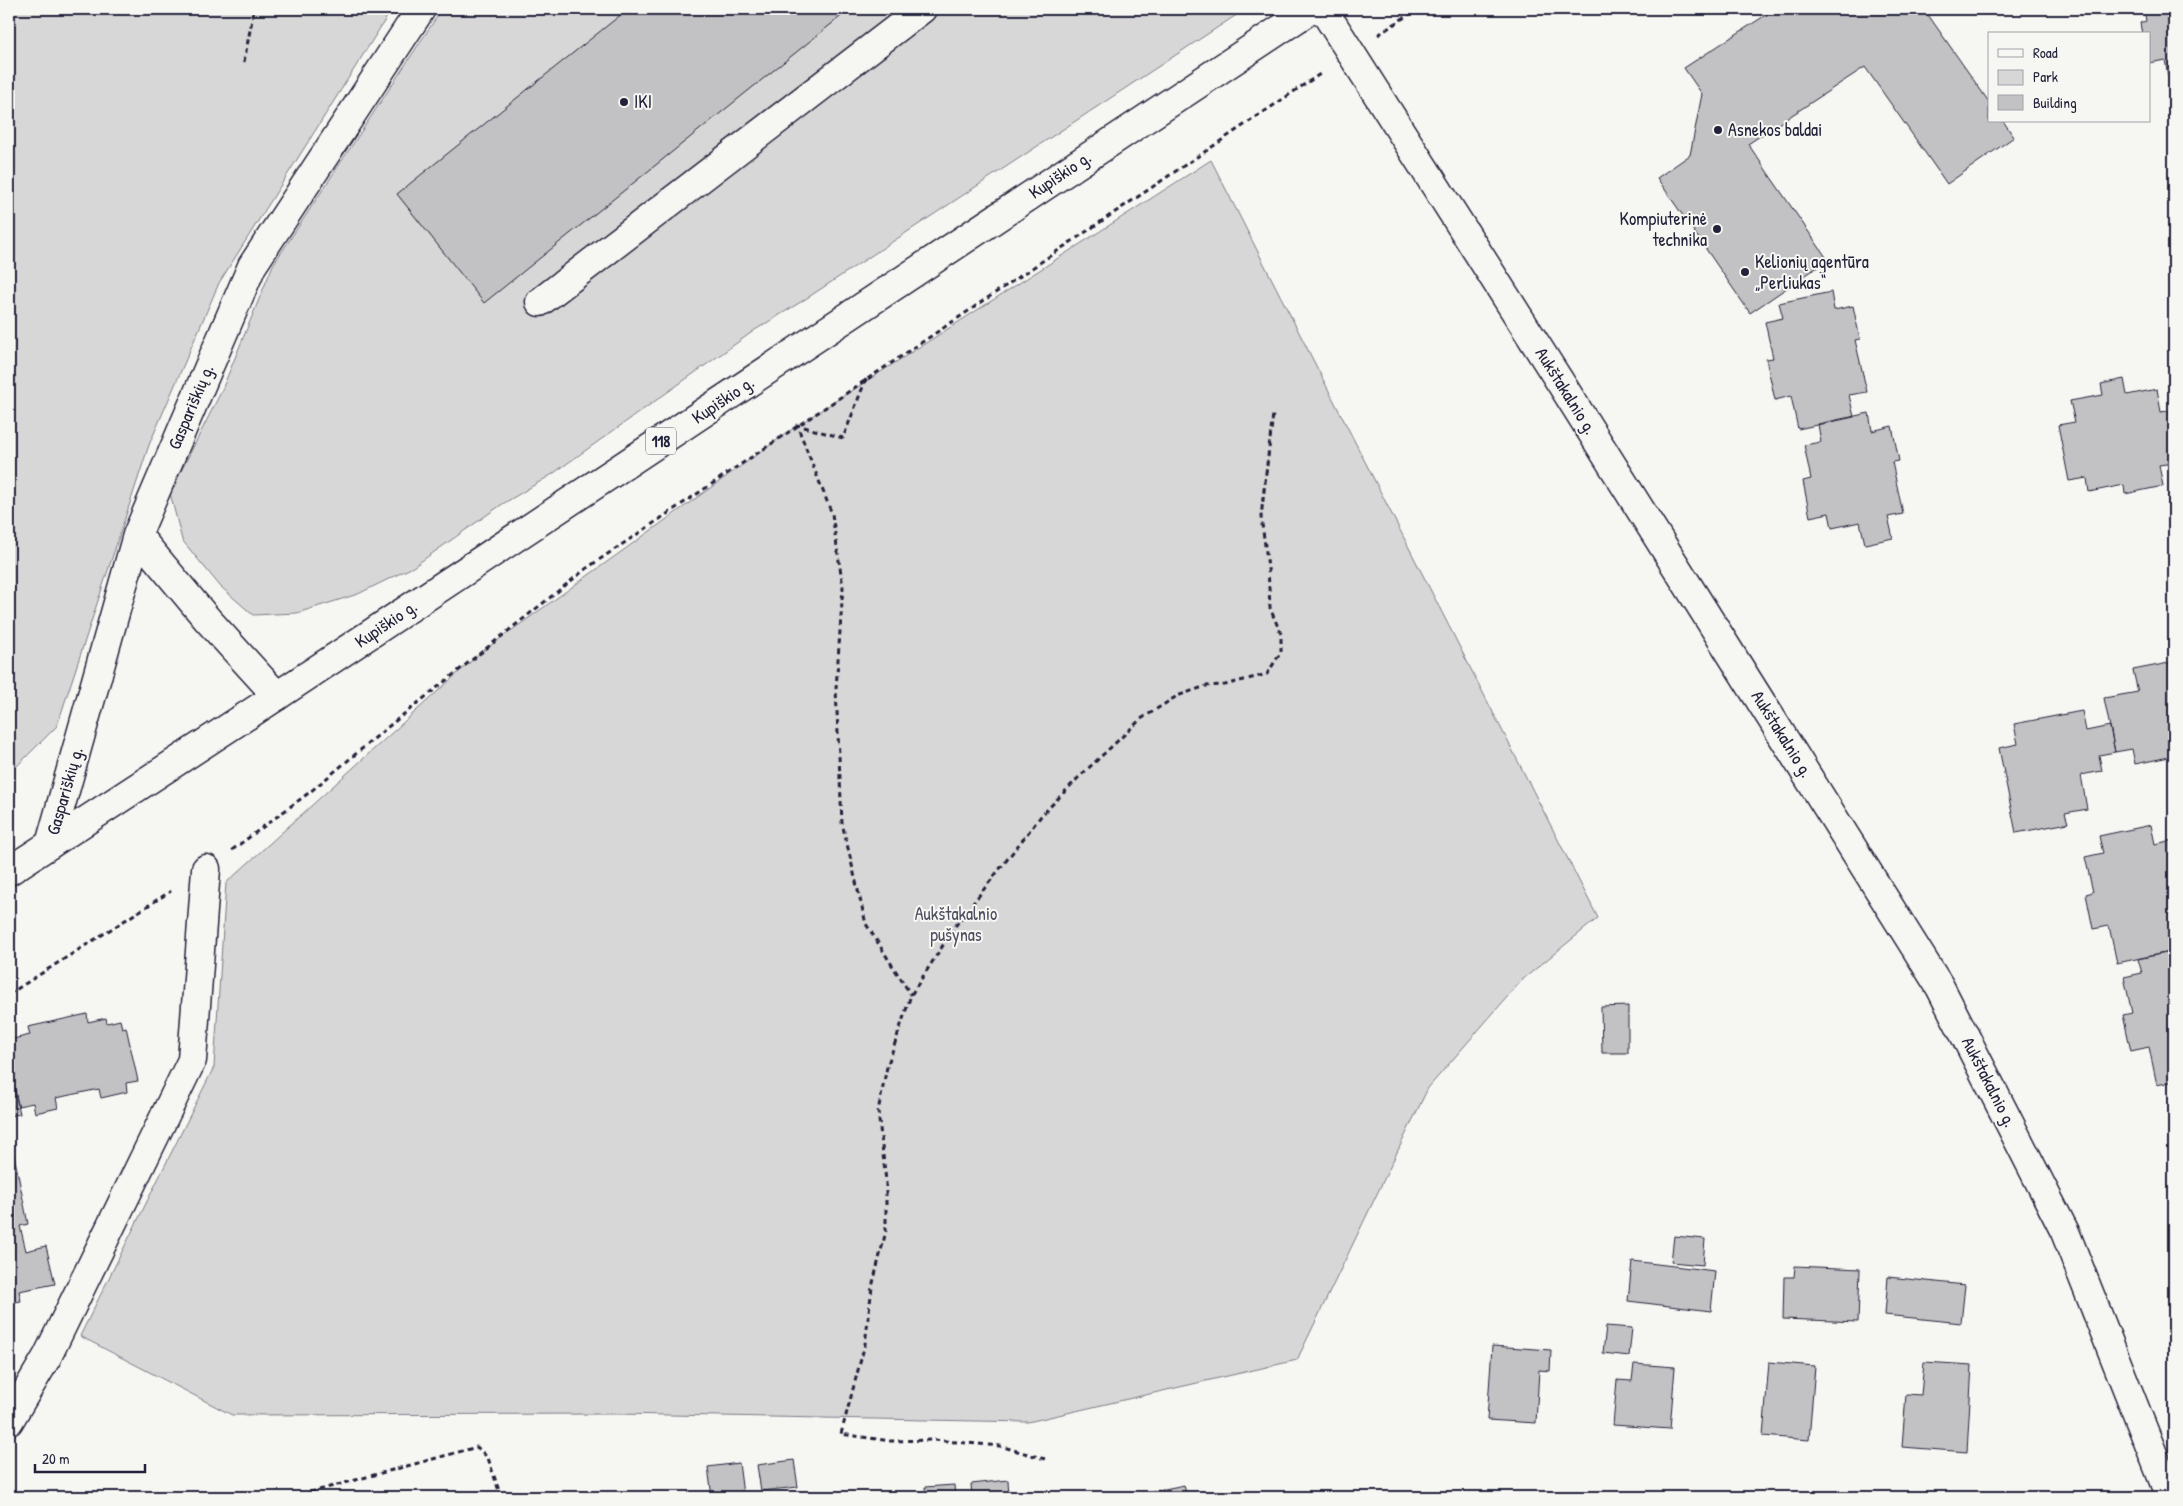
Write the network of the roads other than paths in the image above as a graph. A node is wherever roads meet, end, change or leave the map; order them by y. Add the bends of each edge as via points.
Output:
1 (421, 9) edge
2 (922, 9) edge
3 (1311, 9) edge
4 (1323, 9) edge
5 (540, 302) dead end
6 (137, 535) junction
7 (277, 696) junction
8 (50, 844) junction
9 (206, 869) road end
10 (9, 871) edge
11 (9, 1421) edge
12 (2170, 1497) edge

1 - 6 street, Gaspariškių g. via 252,266
2 - 5 street
3 - 7 street, Kupiškio g. / 118
4 - 12 street, Aukštakalnio g. via 1940,987 2065,1232
6 - 7 street
6 - 8 street, Gaspariškių g.
7 - 8 street, Kupiškio g. / 118
8 - 10 street, Kupiškio g. / 118
9 - 11 street via 192,1060 47,1357

